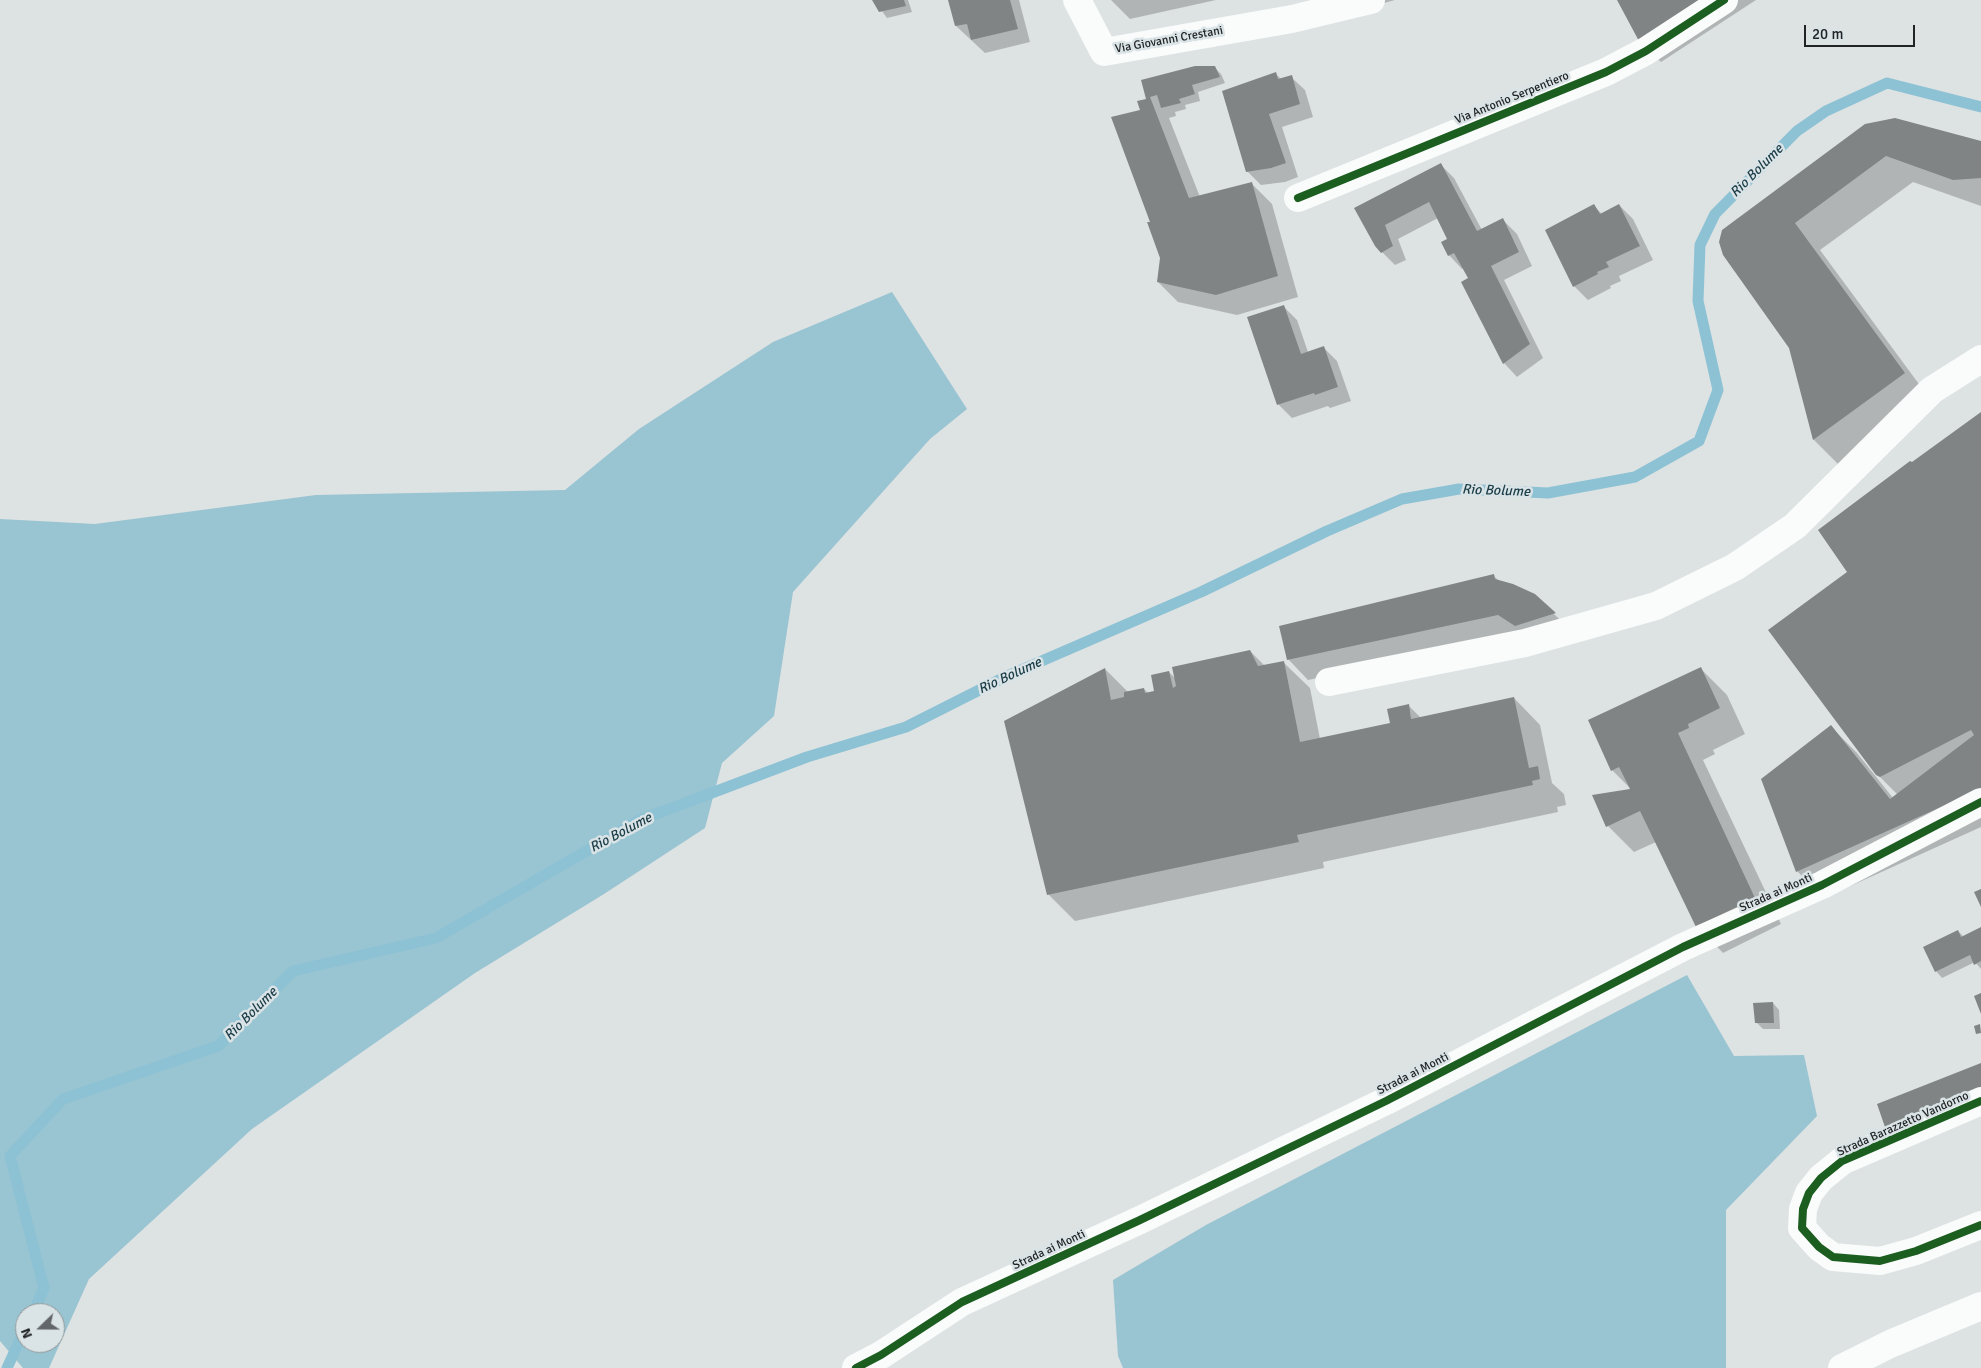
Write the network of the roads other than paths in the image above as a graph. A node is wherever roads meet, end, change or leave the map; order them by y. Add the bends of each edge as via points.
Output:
1 (1077, 0) edge
2 (1371, 0) edge
3 (1724, 0) edge
4 (1285, 10) edge
5 (1298, 198) dead end
6 (1981, 359) edge
7 (1330, 682) dead end
8 (1981, 802) edge
9 (1981, 1101) edge
10 (1981, 1225) edge
11 (1981, 1306) edge
12 (856, 1368) edge
13 (1842, 1368) edge

1 - 4 street, Via Giovanni Crestani via 1104,52
2 - 4 street, Via Giovanni Crestani
3 - 5 street, Via Antonio Serpentiero via 1646,51 1606,72
6 - 7 street via 1932,390 1795,526 1735,567 1656,606 1525,643
8 - 12 street, Strada ai Monti via 1822,885 1682,947 1386,1101 962,1302
9 - 10 street, Strada Barazzetto Vandorno via 1842,1162 1821,1178 1810,1193 1803,1210 1802,1228 1833,1257 1880,1261 1916,1251
11 - 13 street

